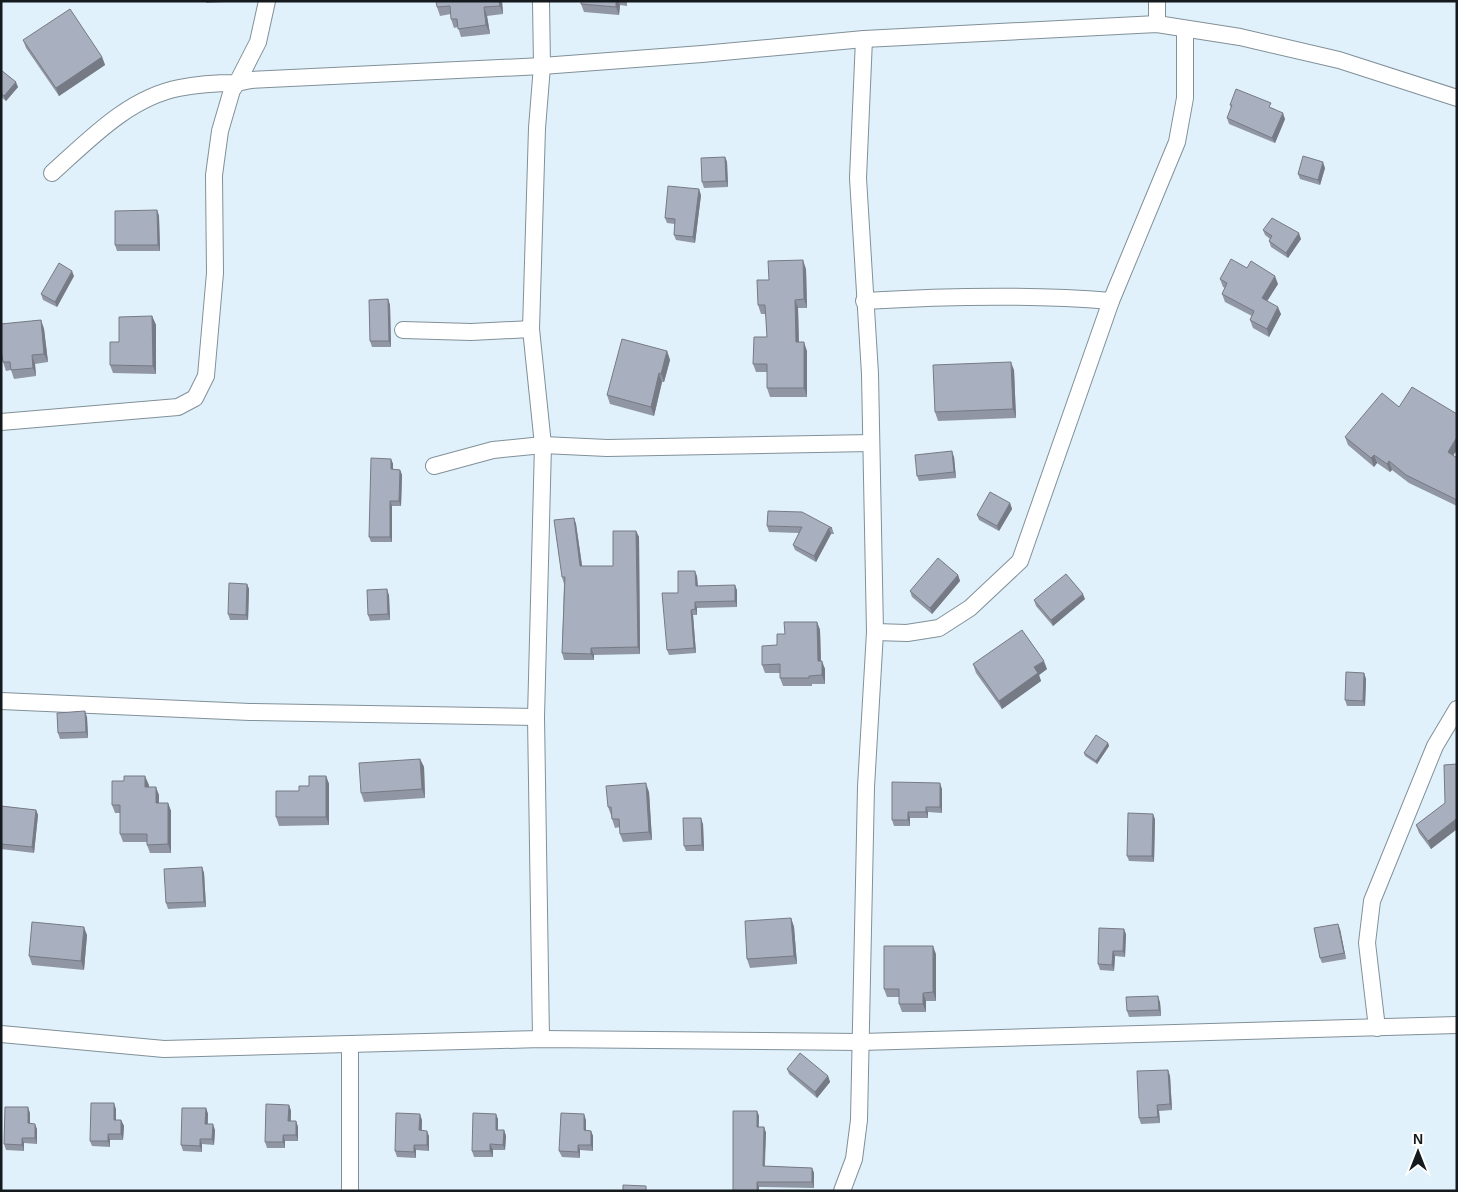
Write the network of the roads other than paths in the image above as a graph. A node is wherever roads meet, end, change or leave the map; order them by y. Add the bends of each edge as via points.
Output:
1 (267, 1) edge
2 (541, 1) edge
3 (1157, 1) edge
4 (1157, 24) junction
5 (1184, 30) junction
6 (864, 39) junction
7 (542, 66) junction
8 (237, 83) junction
9 (1457, 98) edge
10 (52, 173) dead end
11 (864, 301) junction
12 (1111, 301) junction
13 (531, 328) junction
14 (403, 330) dead end
15 (1, 422) edge
16 (871, 443) junction
17 (543, 445) junction
18 (434, 466) dead end
19 (875, 632) junction
20 (1, 701) edge
21 (1456, 713) edge
22 (536, 716) junction
23 (1457, 1025) edge
24 (1376, 1028) junction
25 (1, 1034) edge
26 (541, 1039) junction
27 (861, 1042) junction
28 (350, 1044) junction
29 (350, 1191) edge
30 (842, 1191) edge

1 - 8 street via 258,42
2 - 7 street
3 - 4 street
4 - 5 street
4 - 6 street
5 - 9 street via 1240,37 1339,60
5 - 12 street via 1185,98 1177,142
6 - 7 street
6 - 11 street via 858,178
7 - 8 street
7 - 13 street via 534,186
8 - 10 street via 178,88 141,103 108,123
8 - 15 street via 220,131 214,175 214,283 206,376 195,398 178,407
11 - 12 street via 1049,296
11 - 16 street
12 - 19 street via 1020,560 970,608 939,628 907,633
13 - 14 street via 471,332
13 - 17 street
16 - 17 street via 607,448
16 - 19 street
17 - 18 street via 494,450
17 - 22 street
19 - 27 street via 866,787
20 - 22 street via 250,712
21 - 24 street via 1435,746 1372,901 1367,943
22 - 26 street
23 - 24 street
24 - 27 street
25 - 28 street via 164,1049
26 - 27 street
26 - 28 street
27 - 30 street via 859,1120 854,1160
28 - 29 street

